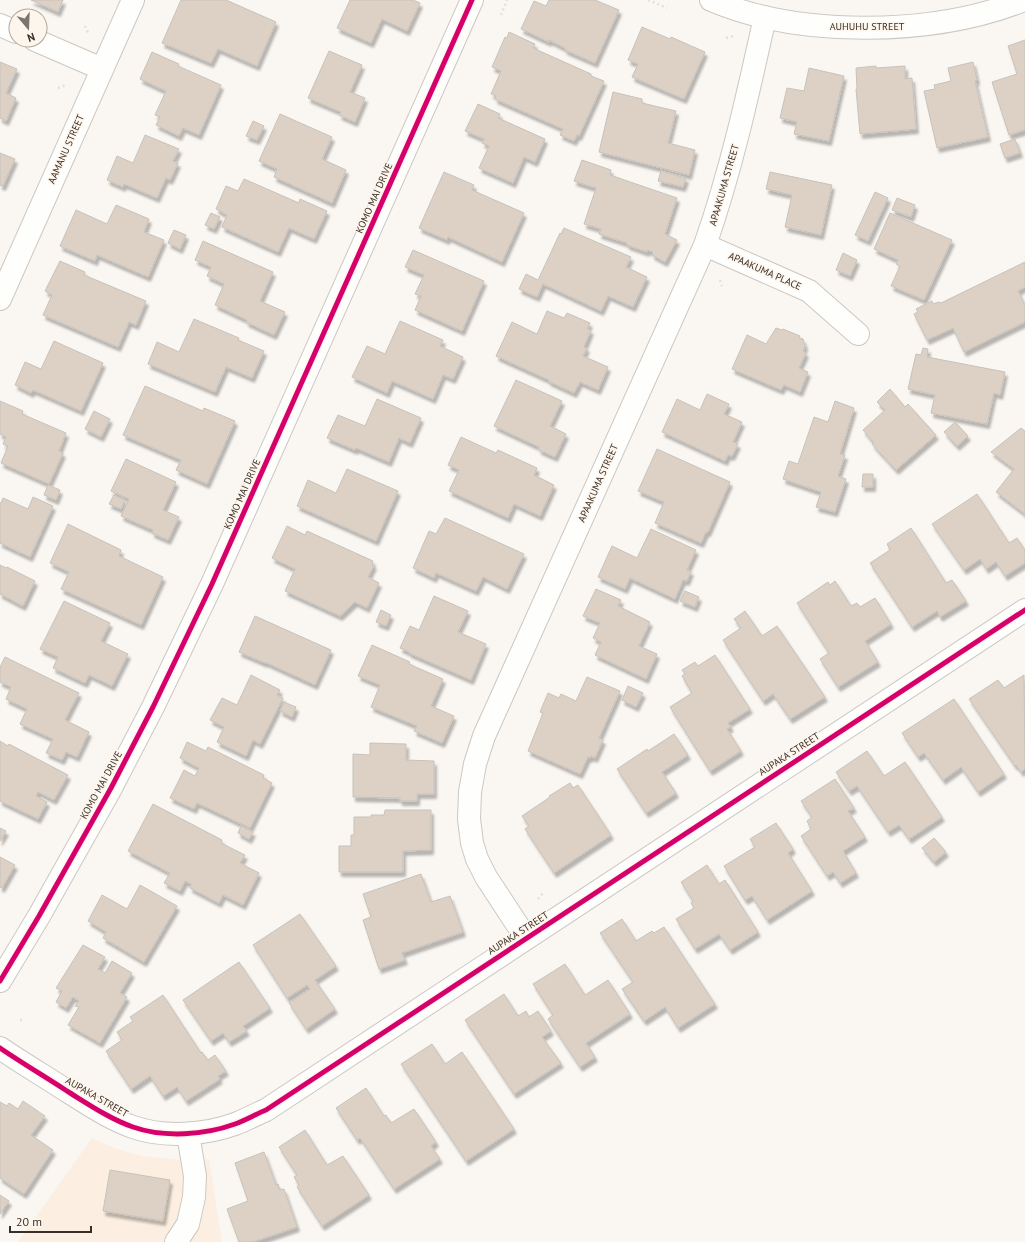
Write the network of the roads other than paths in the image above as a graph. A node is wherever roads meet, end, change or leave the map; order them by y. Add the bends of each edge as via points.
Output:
1 (133, 0) edge
2 (472, 0) edge
3 (711, 0) edge
4 (1024, 0) edge
5 (765, 17) junction
6 (48, 45) edge
7 (102, 68) junction
8 (705, 245) junction
9 (0, 299) edge
10 (858, 334) dead end
11 (1025, 610) edge
12 (526, 938) junction
13 (0, 981) edge
14 (0, 1048) edge
15 (188, 1134) junction
16 (176, 1242) edge

1 - 7 street, AAMANU STREET
2 - 13 street, KOMO MAI DRIVE via 215,577 153,707 39,916
3 - 5 street, AUHUHU STREET
4 - 5 street, AUHUHU STREET via 968,17 876,28 819,25
5 - 8 street, APAAKUMA STREET via 731,163
6 - 7 street
7 - 9 street, AAMANU STREET
8 - 10 street, APAAKUMA PLACE via 809,291
8 - 12 street, APAAKUMA STREET via 484,736 475,764 470,792 469,819 472,843 486,877
11 - 12 street, AUPAKA STREET
12 - 15 street, AUPAKA STREET via 266,1110 236,1124
14 - 15 street, AUPAKA STREET via 115,1120 134,1128
15 - 16 street via 195,1176 194,1197 188,1224

